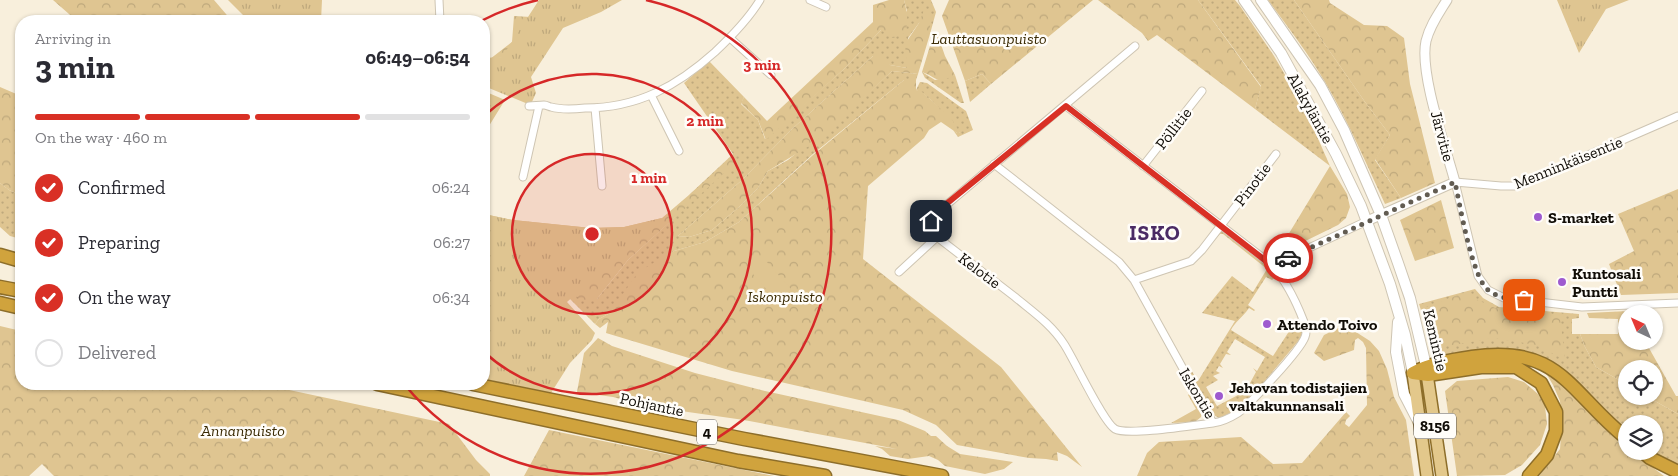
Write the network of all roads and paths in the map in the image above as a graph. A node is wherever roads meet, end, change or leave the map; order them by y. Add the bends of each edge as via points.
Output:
1 (439, 0) edge
2 (760, 0) edge
3 (810, 0) edge
4 (1244, 0) edge
5 (1261, 0) edge
6 (1447, 0) edge
7 (826, 7) dead end
8 (440, 15) edge
9 (730, 38) junction
10 (1135, 46) dead end
11 (771, 75) dead end
12 (1202, 91) dead end
13 (651, 95) junction
14 (529, 106) dead end
15 (539, 106) junction
16 (1066, 106) junction
17 (595, 108) junction
18 (1678, 116) edge
19 (679, 151) dead end
20 (1276, 154) dead end
21 (994, 164) junction
22 (1143, 166) junction
23 (523, 177) dead end
24 (1455, 182) junction
25 (602, 186) dead end
26 (1381, 215) junction
27 (1367, 221) junction
28 (1221, 226) junction
29 (937, 237) junction
30 (0, 254) edge
31 (15, 259) edge
32 (0, 263) edge
33 (15, 267) edge
34 (1275, 268) junction
35 (899, 272) dead end
36 (1134, 280) junction
37 (0, 287) edge
38 (15, 290) edge
39 (0, 303) edge
40 (1678, 303) edge
41 (15, 307) edge
42 (1399, 314) junction
43 (1427, 370) junction
44 (1413, 373) junction
45 (490, 387) edge
46 (405, 390) edge
47 (1213, 423) junction
48 (1420, 426) junction
49 (1618, 430) edge
50 (1654, 460) edge
51 (1678, 472) edge
52 (825, 476) edge
53 (942, 476) edge
54 (1427, 476) edge
55 (1442, 476) edge
56 (1529, 476) edge

1 - 8 street
2 - 9 street
3 - 7 street
4 - 27 main road, Alakyläntie via 1281,53 1336,154
5 - 26 main road, Alakyläntie via 1320,85 1344,130
6 - 24 street, Järvitie via 1431,25 1424,54 1430,90
9 - 11 street
9 - 13 street via 694,70
10 - 16 street
12 - 22 street, Pöllitie
13 - 17 street
13 - 19 street
14 - 15 street
15 - 17 street
15 - 23 street
16 - 21 street
16 - 22 street
17 - 25 street
18 - 24 street, Menninkäisentie via 1517,186
20 - 28 street, Pinotie
21 - 29 street via 932,217 930,228
21 - 36 street, Iskontie via 1114,257
22 - 28 street
24 - 26 street, Järvitie
24 - 40 street via 1477,273 1488,290 1504,298 1582,307
26 - 27 street, Järvitie
26 - 43 main road, Kemintie via 1410,298
27 - 34 street via 1283,260
27 - 42 main road, Kemintie
28 - 34 street
28 - 36 street, Pinotie via 1191,261
29 - 35 street
29 - 47 street, Kelotie via 1053,329 1113,428 1143,431
30 - 31 highway
32 - 33 highway
34 - 47 street, Iskontie via 1300,312 1305,338 1255,398 1238,412
36 - 47 street, Iskontie
37 - 38 highway
39 - 41 highway
42 - 44 main road, Kemintie
42 - 48 main road via 1396,352 1402,386
43 - 44 highway
43 - 49 highway via 1499,354 1535,360 1558,373
43 - 55 main road, Kemintie / 8156
43 - 56 highway via 1516,367 1541,384 1556,412 1556,432 1547,455
44 - 48 main road, Kemintie / 8156
45 - 53 highway, Pohjantie / 4
46 - 52 highway, 4 via 738,461
48 - 54 main road, Kemintie / 8156
50 - 51 highway

